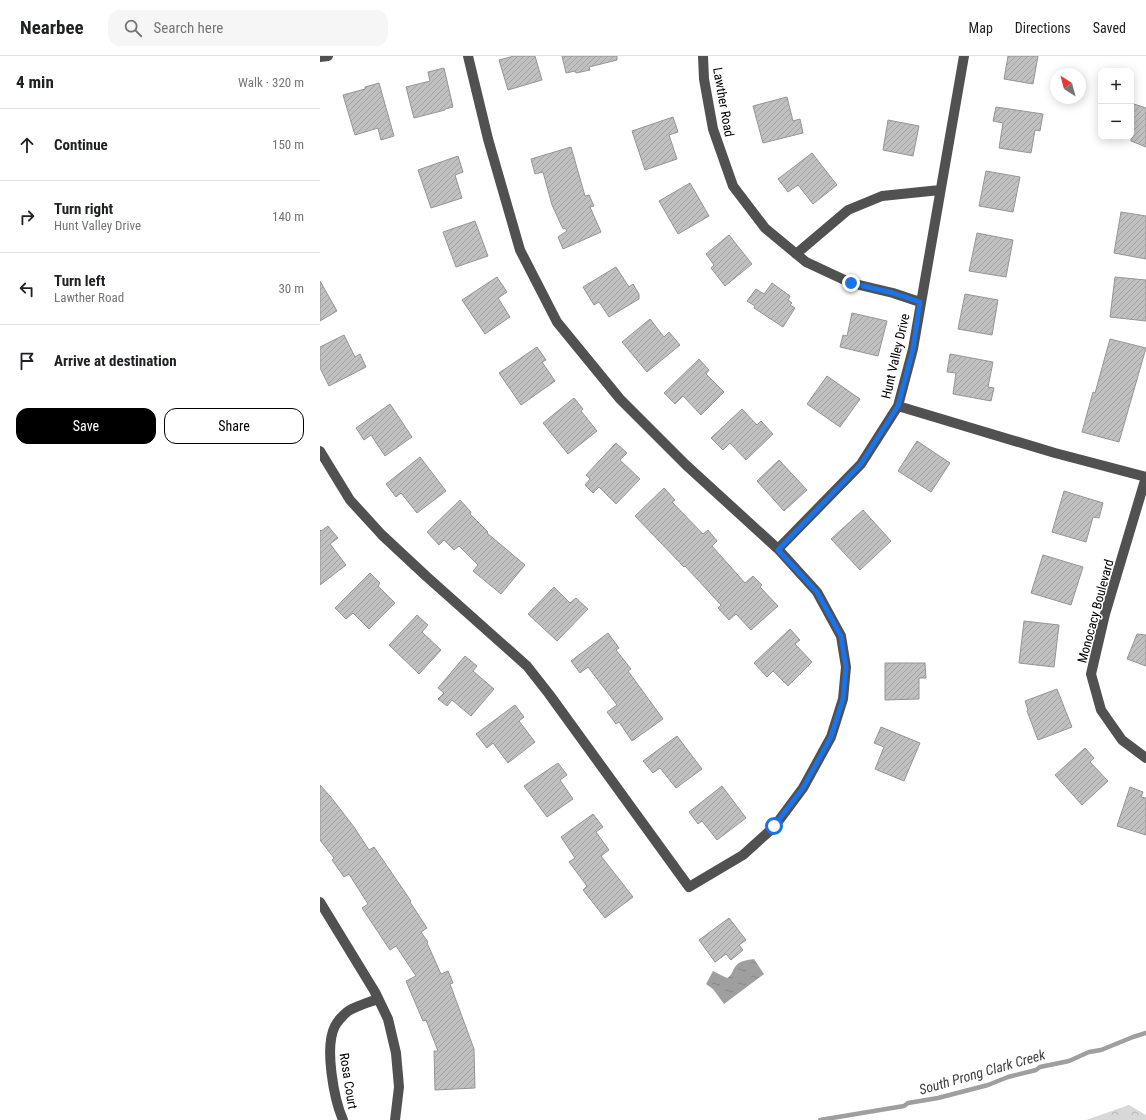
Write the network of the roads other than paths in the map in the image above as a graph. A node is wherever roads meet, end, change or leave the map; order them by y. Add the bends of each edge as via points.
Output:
1 (328, 56) edge
2 (468, 56) edge
3 (703, 56) edge
4 (964, 56) edge
5 (320, 57) edge
6 (940, 190) junction
7 (796, 254) junction
8 (920, 302) junction
9 (898, 406) junction
10 (320, 451) edge
11 (1146, 477) edge
12 (778, 550) junction
13 (1146, 758) edge
14 (320, 902) edge
15 (378, 999) junction
16 (343, 1120) edge
17 (395, 1120) edge

1 - 5 street
2 - 12 street via 520,250 557,322 620,399 686,465
3 - 7 street, Lawther Road via 704,79 713,129 733,186 765,228
4 - 6 street, Hunt Valley Drive
6 - 7 street via 882,196 848,210
6 - 8 street, Hunt Valley Drive
7 - 8 street, Lawther Road via 806,262 851,283
8 - 9 street, Hunt Valley Drive via 913,349
9 - 11 street
9 - 12 street, Hunt Valley Drive via 861,464
10 - 12 street via 350,500 382,535 527,666 689,887 744,855 774,826 803,788 831,737 843,699 846,667 841,636 817,592
11 - 13 street, Monocacy Boulevard via 1105,614 1091,674 1101,710 1122,740
14 - 15 street
15 - 16 street, Rosa Court via 348,1011 335,1026 331,1042 331,1060 335,1092
15 - 17 street via 388,1019 396,1053 399,1087

